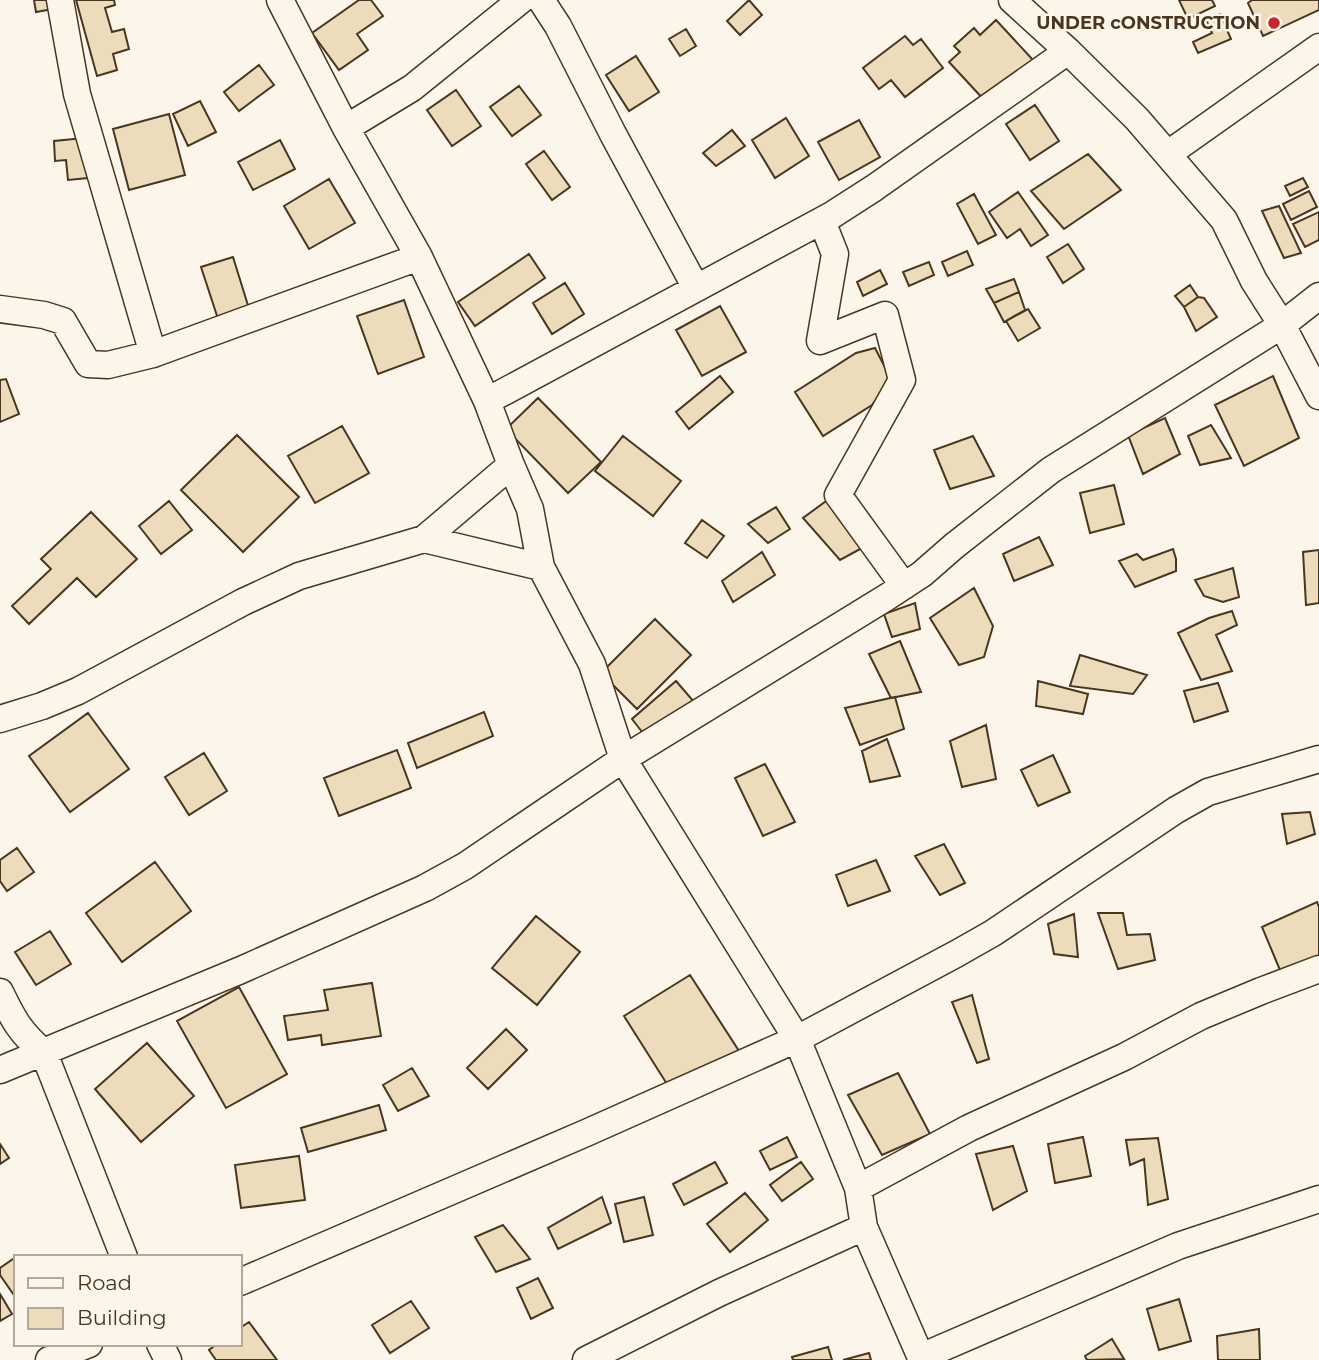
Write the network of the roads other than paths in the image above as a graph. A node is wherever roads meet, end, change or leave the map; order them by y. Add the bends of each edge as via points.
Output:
1 (61, 0) edge
2 (280, 0) edge
3 (521, 0) edge
4 (541, 0) edge
5 (1012, 0) edge
6 (1319, 47) edge
7 (1068, 51) junction
8 (346, 128) junction
9 (1168, 154) junction
10 (822, 221) junction
11 (419, 257) junction
12 (696, 288) junction
13 (1319, 296) edge
14 (0, 309) edge
15 (1282, 325) junction
16 (153, 354) junction
17 (1319, 396) edge
18 (487, 401) junction
19 (511, 465) junction
20 (424, 539) junction
21 (541, 568) junction
22 (904, 586) junction
23 (2, 710) edge
24 (623, 759) junction
25 (1319, 759) edge
26 (1319, 969) edge
27 (0, 992) edge
28 (797, 1039) junction
29 (44, 1053) junction
30 (0, 1070) edge
31 (858, 1188) junction
32 (1319, 1199) edge
33 (864, 1227) junction
34 (123, 1255) edge
35 (242, 1281) edge
36 (84, 1346) edge
37 (921, 1359) edge
38 (49, 1360) edge
39 (586, 1360) edge

1 - 16 street via 77,94
2 - 8 street
3 - 8 street via 412,88
4 - 12 street
5 - 7 street
6 - 9 street
7 - 9 street
7 - 10 street
8 - 11 street
9 - 15 street via 1224,220
10 - 12 street
10 - 22 street via 835,254 820,341 886,315 902,380 838,495
11 - 16 street
11 - 18 street
12 - 18 street
13 - 15 street
14 - 16 street via 63,321 88,364 108,365
15 - 17 street
15 - 22 street via 1051,470
18 - 19 street
19 - 20 street
19 - 21 street via 530,509
20 - 21 street
20 - 23 street via 299,576 78,691 42,706
21 - 24 street via 592,664
22 - 24 street
24 - 28 street
24 - 29 street via 425,888
25 - 28 street via 1208,792 993,933
26 - 31 street via 1201,1017 969,1128
27 - 29 street via 15,1023
28 - 31 street
28 - 35 street
29 - 30 street
29 - 34 street
31 - 33 street
32 - 37 street via 1178,1246
33 - 37 street
33 - 39 street
36 - 38 street

